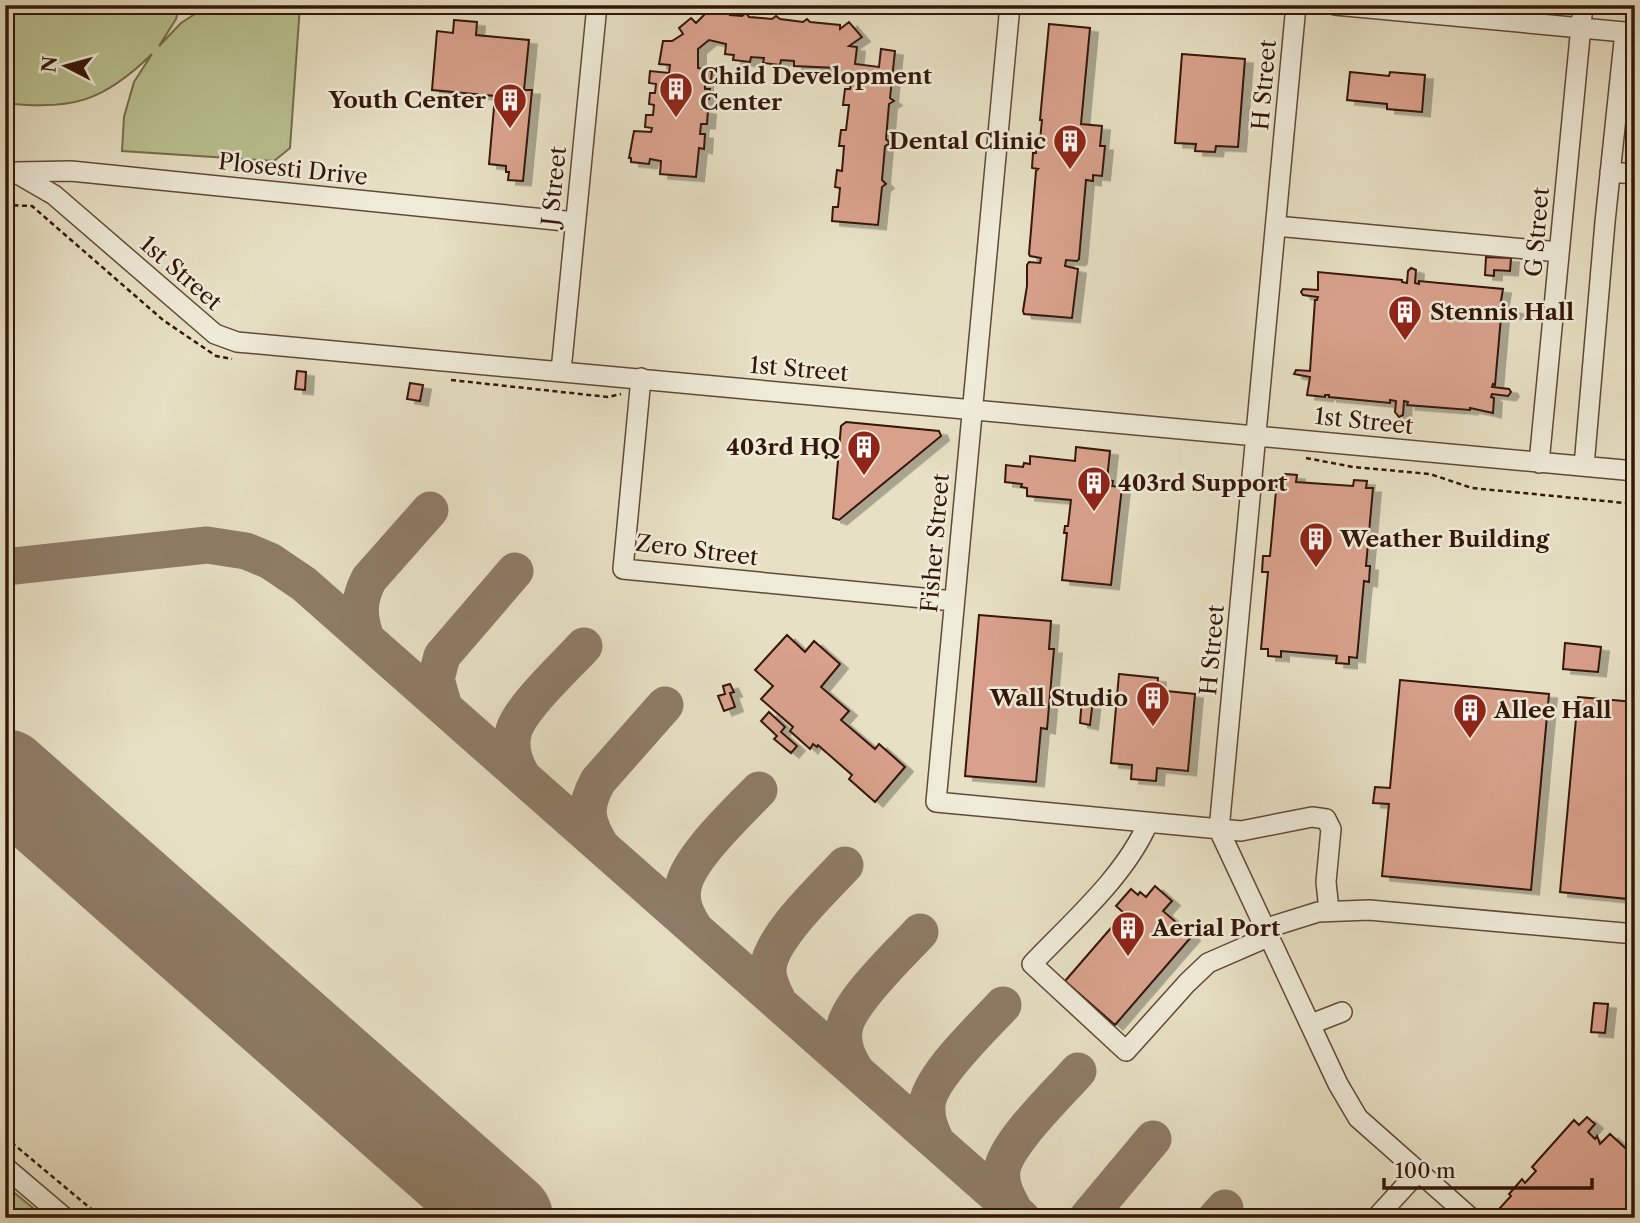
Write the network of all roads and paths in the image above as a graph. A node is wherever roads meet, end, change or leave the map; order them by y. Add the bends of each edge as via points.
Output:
1 (597, 5) edge
2 (1010, 5) edge
3 (1296, 5) edge
4 (1335, 5) edge
5 (1583, 5) edge
6 (1581, 27) junction
7 (1630, 32) edge
8 (1628, 67) edge
9 (11, 171) edge
10 (1610, 172) junction
11 (1635, 174) edge
12 (575, 222) junction
13 (1276, 226) junction
14 (1559, 252) junction
15 (561, 371) junction
16 (641, 378) junction
17 (971, 410) junction
18 (1257, 435) junction
19 (1303, 458) dead end
20 (1539, 463) junction
21 (1584, 466) junction
22 (1635, 471) edge
23 (1635, 504) edge
24 (954, 601) junction
25 (1148, 823) junction
26 (1219, 830) junction
27 (1329, 910) junction
28 (1268, 932) junction
29 (1635, 934) edge
30 (1342, 1012) dead end
31 (1311, 1024) junction
32 (5, 1137) edge
33 (5, 1167) edge
34 (1419, 1171) junction
35 (65, 1218) edge
36 (102, 1218) edge
37 (1376, 1218) edge
38 (1471, 1218) edge

1 - 12 street, J Street
2 - 17 street, Fisher Street
3 - 13 street, H Street
4 - 6 street
5 - 6 street, G Street
6 - 7 street
6 - 14 street, G Street
7 - 8 street
8 - 10 street
9 - 12 street, Plosesti Drive via 71,171
9 - 15 street, 1st Street via 54,195 215,334 237,342
10 - 11 street
10 - 21 street
12 - 15 street, J Street
13 - 14 street
13 - 18 street, H Street
14 - 20 street, G Street
15 - 16 street, 1st Street
16 - 17 street, 1st Street
16 - 24 street, Zero Street via 623,569
17 - 18 street, 1st Street
17 - 24 street, Fisher Street
18 - 20 street, 1st Street
18 - 26 street, H Street
19 - 23 path via 1430,474 1472,488
20 - 21 street, 1st Street
21 - 22 street, 1st Street
24 - 25 street, Fisher Street via 936,802
25 - 26 street, Fisher Street
25 - 28 street via 1115,875 1032,964 1126,1051 1208,963
26 - 27 street, Fisher Street via 1326,819 1331,829 1326,882
26 - 28 street
27 - 28 street
27 - 29 street via 1369,909
28 - 31 street
30 - 31 street
31 - 34 street via 1358,1118
32 - 36 path
33 - 35 street
34 - 37 street
34 - 38 street

